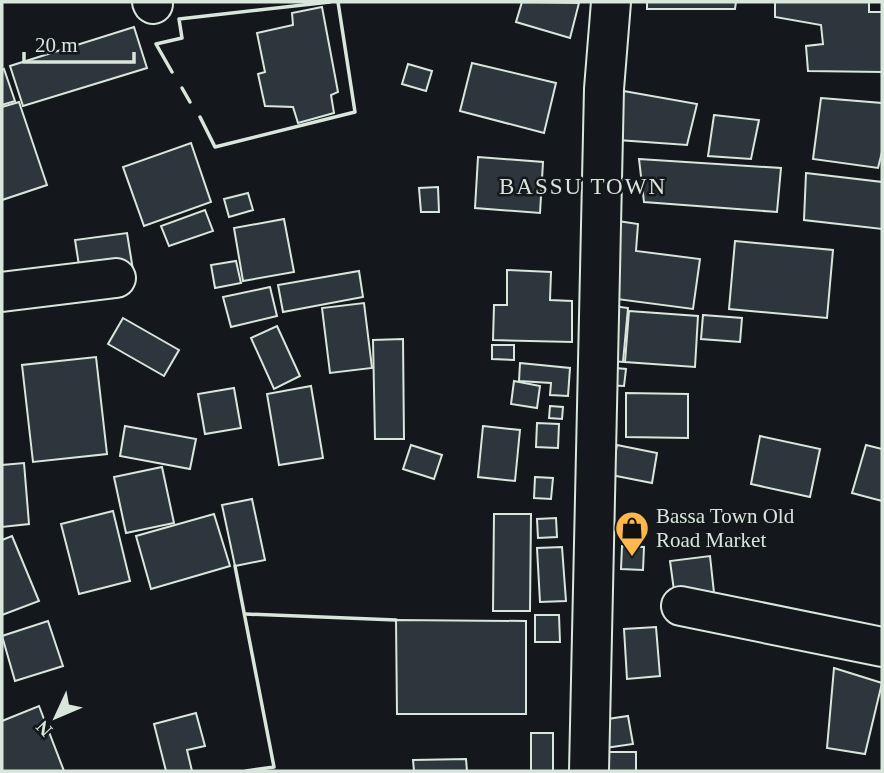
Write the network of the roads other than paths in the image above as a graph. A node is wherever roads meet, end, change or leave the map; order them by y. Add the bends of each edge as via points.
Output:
1 (611, 2) edge
2 (116, 278) dead end
3 (2, 292) edge
4 (681, 606) dead end
5 (882, 648) edge
6 (589, 771) edge

1 - 6 street via 604,89
2 - 3 street
4 - 5 street

